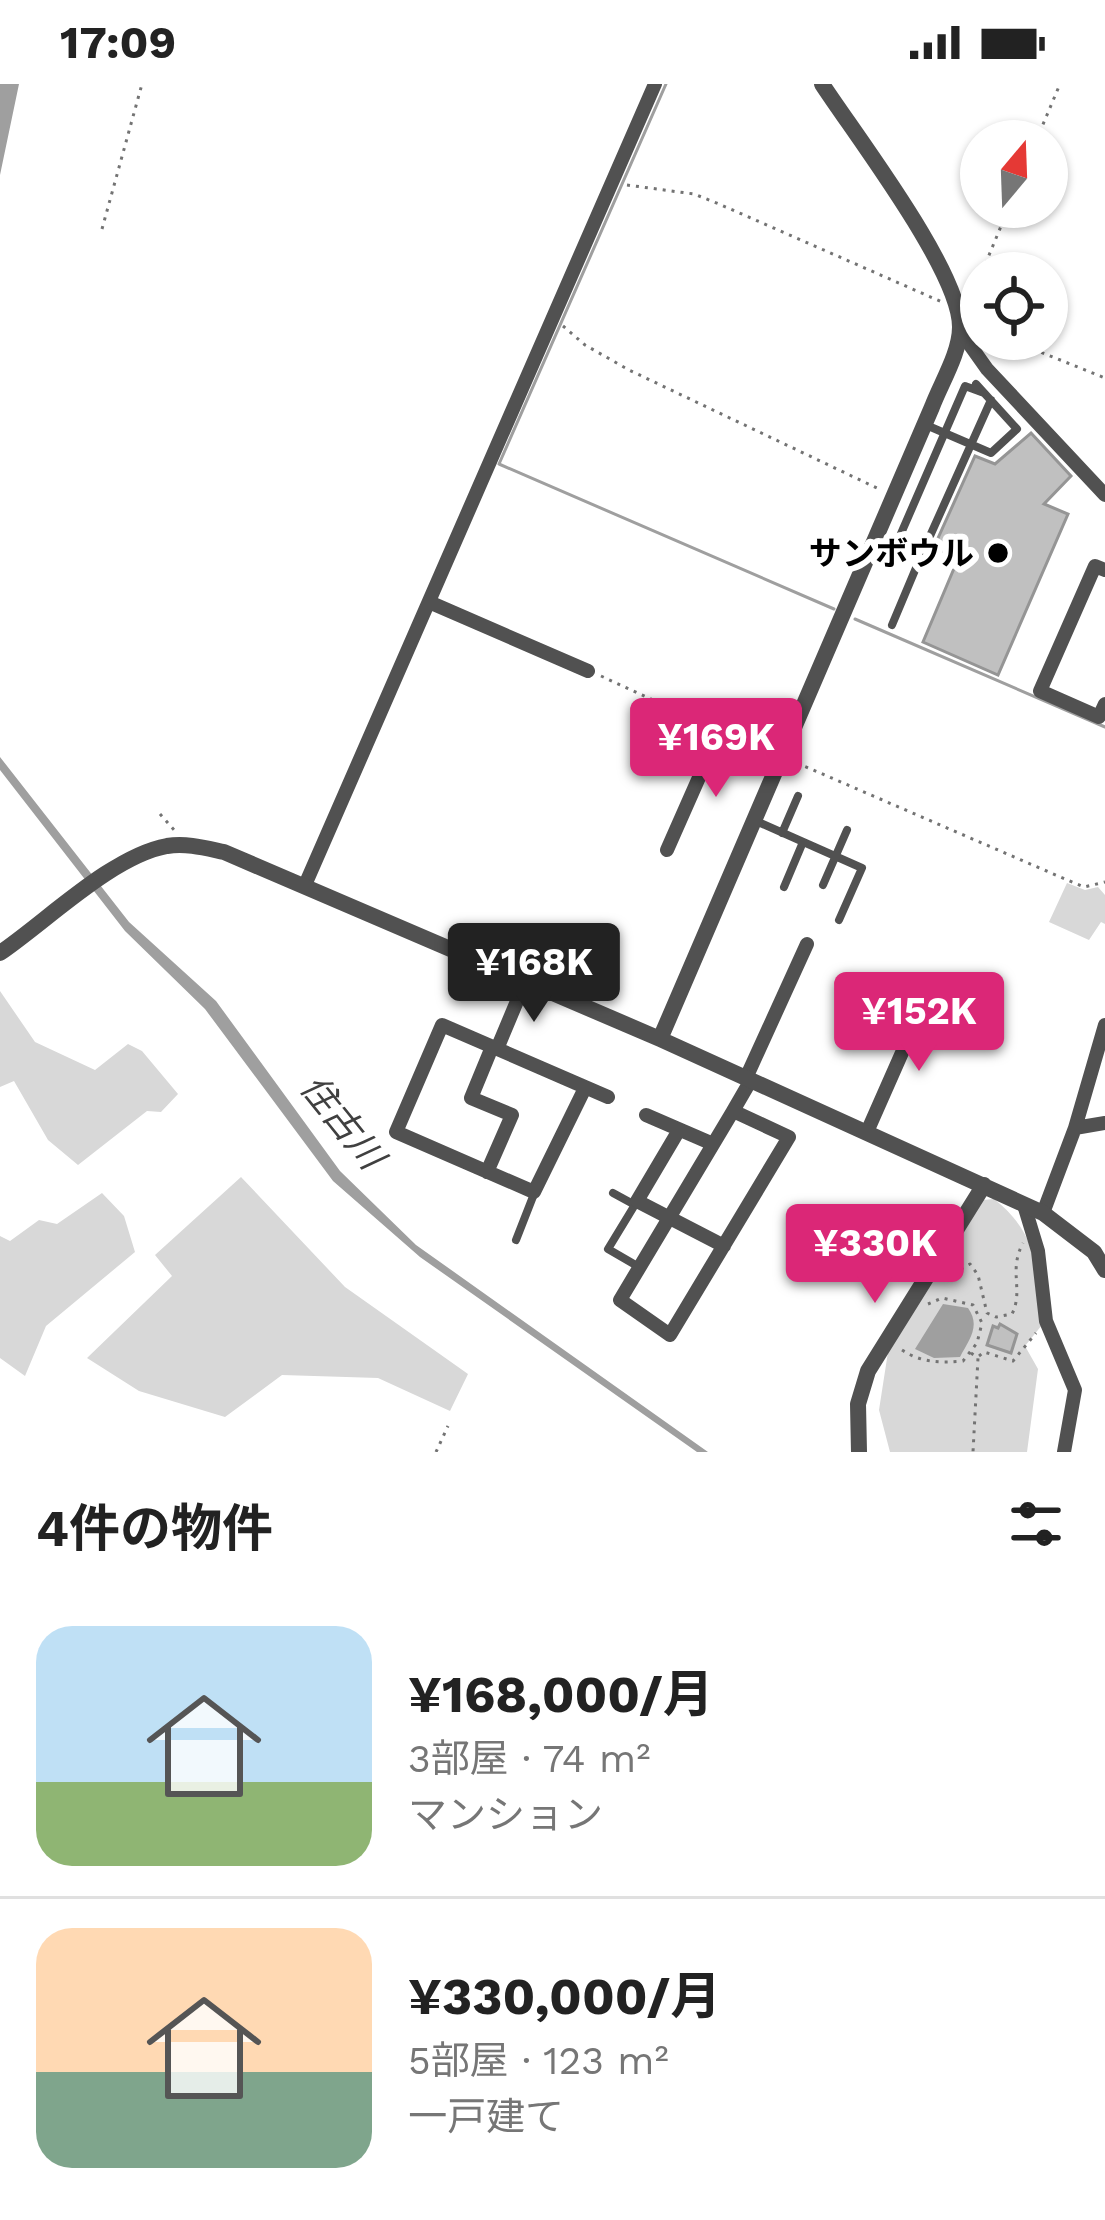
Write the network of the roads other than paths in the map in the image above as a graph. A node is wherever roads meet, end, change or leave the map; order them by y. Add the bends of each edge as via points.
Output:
1 (655, 84) edge
2 (822, 84) edge
3 (960, 331) joint
4 (981, 360) edge
5 (976, 384) dead end
6 (987, 397) junction
7 (925, 424) junction
8 (946, 433) junction
9 (971, 444) junction
10 (1105, 495) edge
11 (921, 556) junction
12 (1105, 570) edge
13 (429, 602) junction
14 (892, 625) dead end
15 (588, 671) road end
16 (1105, 704) edge
17 (692, 718) road end
18 (720, 730) junction
19 (782, 757) junction
20 (798, 796) dead end
21 (754, 820) junction
22 (847, 830) dead end
23 (782, 833) junction
24 (803, 842) junction
25 (667, 850) dead end
26 (836, 856) junction
27 (305, 885) junction
28 (824, 885) dead end
29 (784, 887) dead end
30 (839, 920) dead end
31 (807, 944) dead end
32 (0, 953) edge
33 (525, 982) junction
34 (927, 996) dead end
35 (1105, 1025) edge
36 (660, 1039) junction
37 (495, 1048) junction
38 (749, 1079) junction
39 (585, 1088) junction
40 (608, 1097) dead end
41 (733, 1112) junction
42 (646, 1115) dead end
43 (1105, 1123) edge
44 (1076, 1128) junction
45 (680, 1130) junction
46 (867, 1132) junction
47 (713, 1144) junction
48 (487, 1172) junction
49 (984, 1185) junction
50 (534, 1192) junction
51 (613, 1193) dead end
52 (636, 1203) junction
53 (669, 1218) junction
54 (1038, 1220) junction
55 (516, 1240) dead end
56 (724, 1246) junction
57 (639, 1268) junction
58 (1105, 1270) edge
59 (859, 1452) edge
60 (1068, 1452) edge

1 - 13 street
2 - 3 street via 939,261
3 - 7 street
4 - 10 street
5 - 6 lane
6 - 8 lane via 965,386
6 - 9 lane
6 - 9 lane via 1017,429 991,453
7 - 8 lane
7 - 19 street
8 - 9 lane
8 - 11 lane via 896,545
9 - 11 lane
11 - 14 lane
12 - 16 street via 1096,566 1040,691 1099,717
13 - 15 street
13 - 27 street
17 - 18 street
18 - 19 street
18 - 25 street
19 - 21 street
20 - 23 lane
21 - 23 lane
21 - 36 street
22 - 26 lane
23 - 24 lane
24 - 26 lane
24 - 29 lane
26 - 28 lane
26 - 30 lane via 862,868
27 - 32 street via 224,852 164,847 120,867
27 - 33 street
31 - 38 street
33 - 36 street
33 - 37 street
34 - 46 street
35 - 44 street
36 - 38 street
37 - 39 street
37 - 48 street via 471,1098 512,1115
37 - 48 street via 442,1025 396,1132
38 - 41 street
38 - 46 street
39 - 40 street
39 - 50 street
41 - 47 street
41 - 56 street via 789,1137
42 - 45 street
43 - 44 street
44 - 54 street
45 - 47 street
45 - 52 street
46 - 49 street
47 - 53 street
48 - 50 street
49 - 54 street
49 - 59 street via 868,1371 858,1404
50 - 55 lane
51 - 52 lane
52 - 53 street
52 - 57 lane via 608,1249
53 - 56 street
53 - 57 street
54 - 58 street via 1094,1252
54 - 60 street via 1046,1321 1075,1390
56 - 57 street via 670,1335 620,1300

